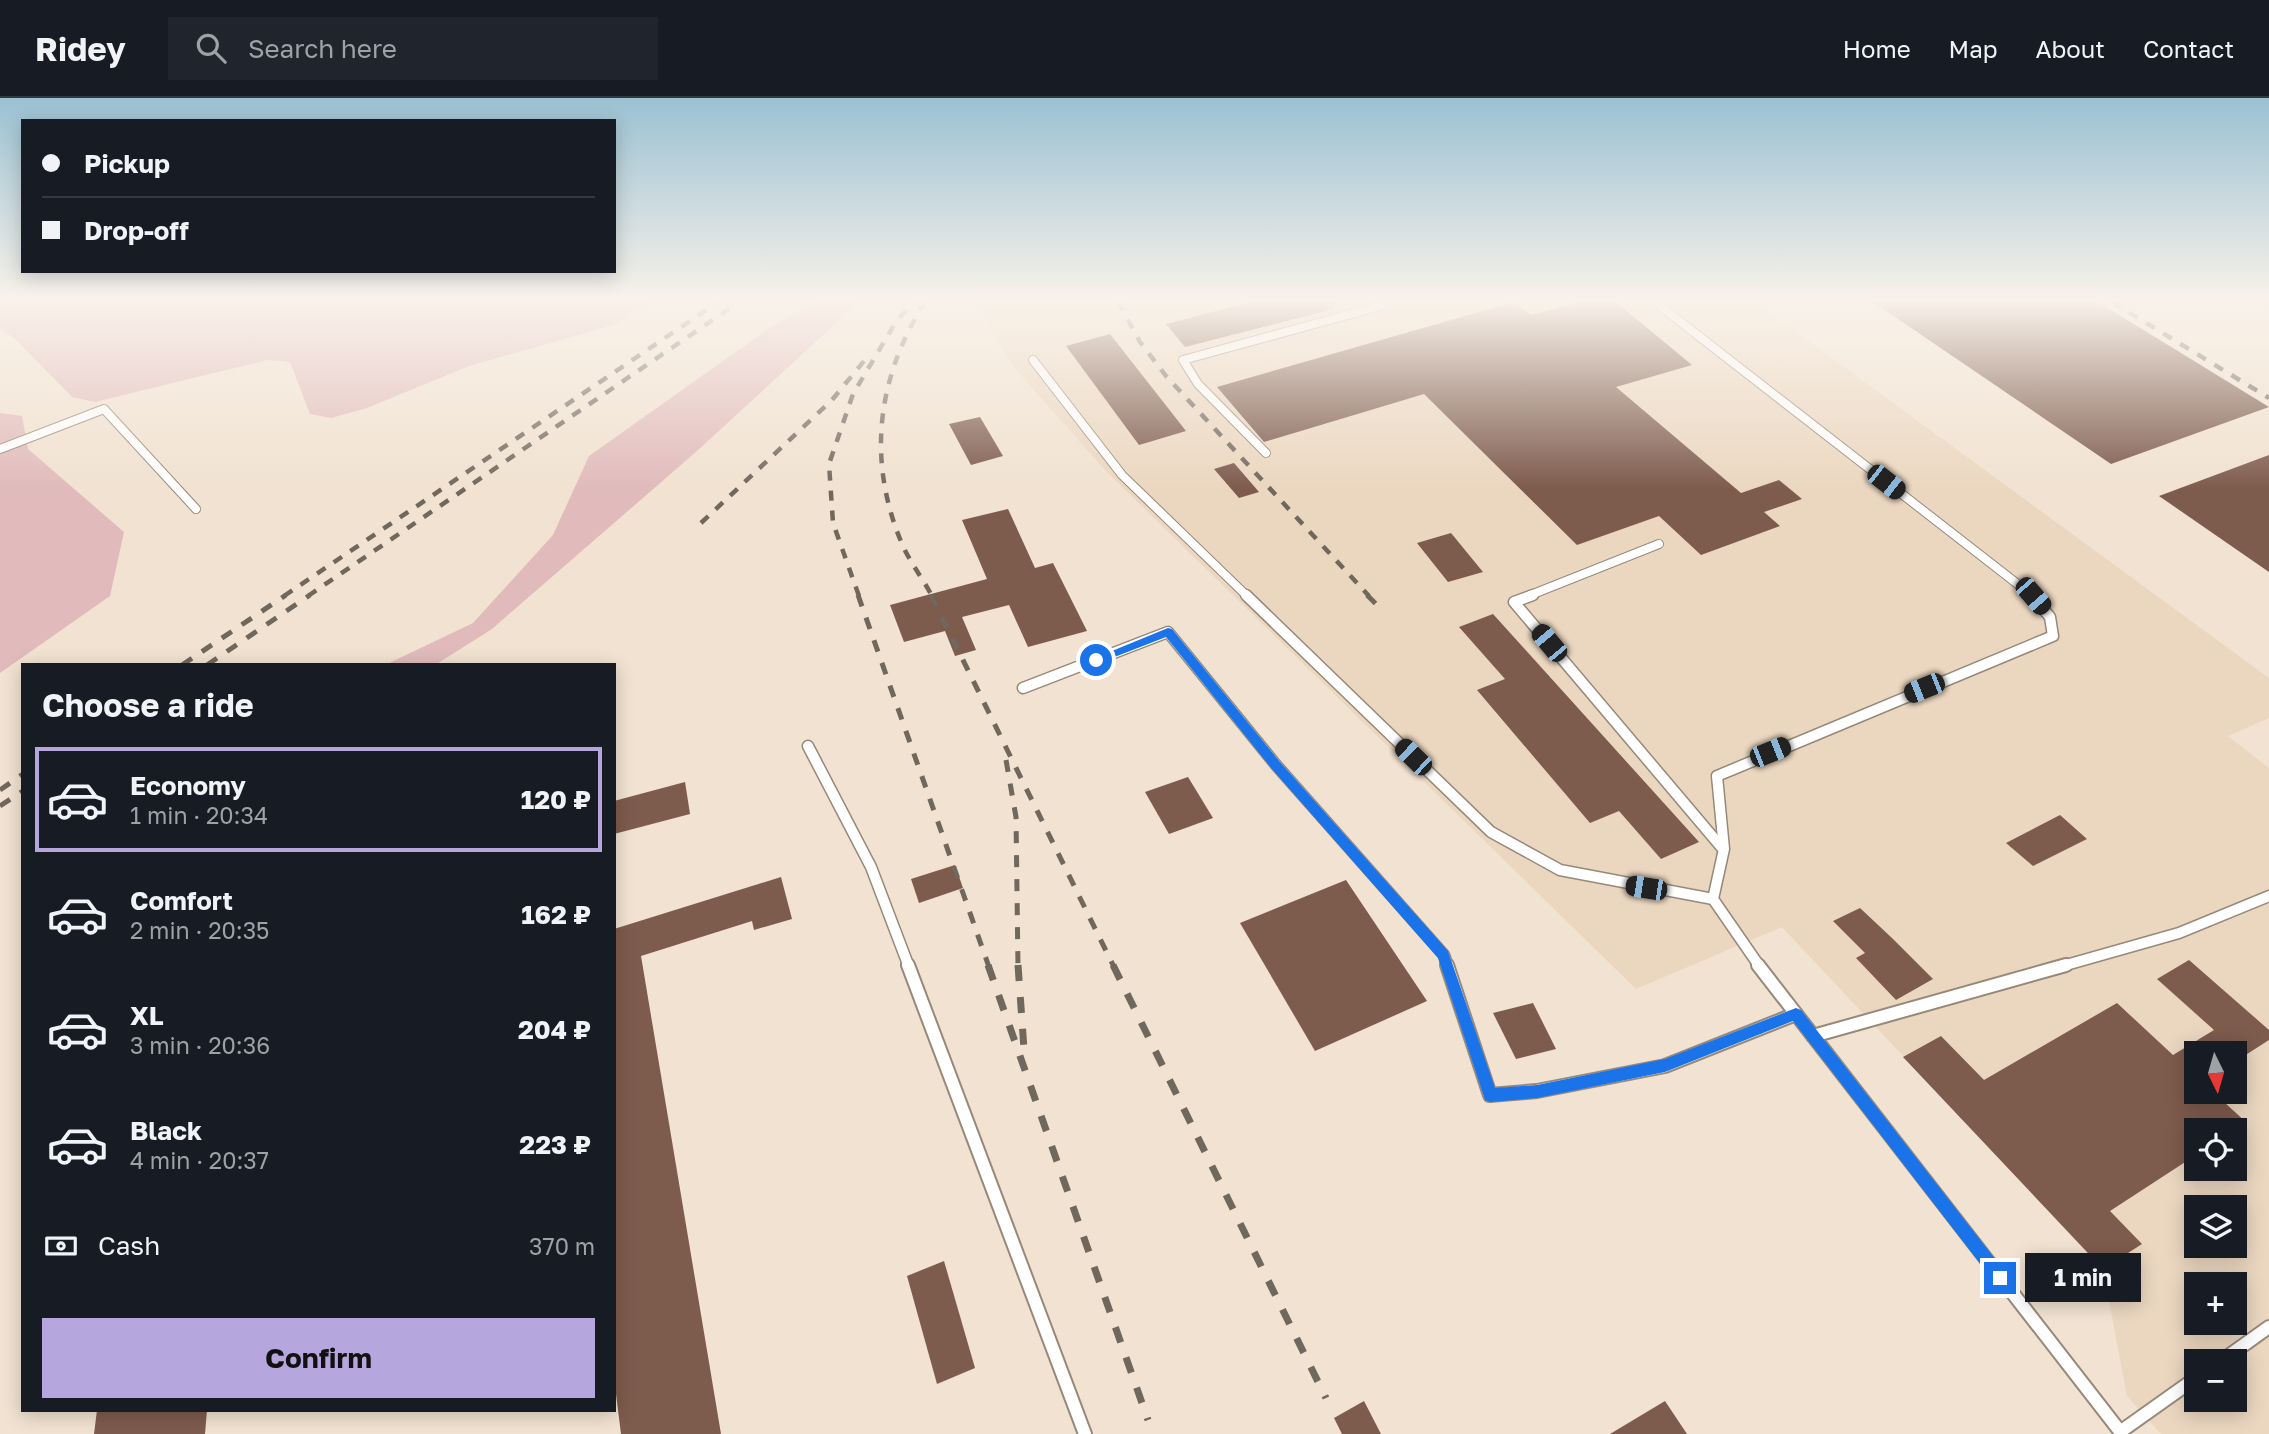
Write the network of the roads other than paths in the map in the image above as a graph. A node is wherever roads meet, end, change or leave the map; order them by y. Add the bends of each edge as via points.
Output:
1 (1036, 364) edge
2 (1186, 364) edge
3 (1735, 364) edge
4 (0, 449) edge
5 (1266, 453) dead end
6 (196, 509) dead end
7 (1658, 544) dead end
8 (1023, 688) dead end
9 (808, 746) dead end
10 (1724, 849) junction
11 (2269, 896) edge
12 (1713, 899) junction
13 (1796, 1014) junction
14 (1813, 1036) junction
15 (2269, 1327) edge
16 (2238, 1349) edge
17 (2184, 1387) edge
18 (2121, 1433) edge
19 (1085, 1434) edge

1 - 12 lane via 1122,475 1491,832 1560,870
2 - 5 lane via 1198,384
3 - 10 lane via 2033,596 2050,617 2053,636 1717,776
4 - 6 lane via 104,408
7 - 10 lane via 1514,602
8 - 13 lane via 1168,632 1276,765 1444,955 1490,1095 1537,1091 1665,1066
9 - 19 lane via 871,867
10 - 12 lane
11 - 14 lane via 2179,933
12 - 13 lane
13 - 14 lane
14 - 18 lane
15 - 16 lane
17 - 18 lane

